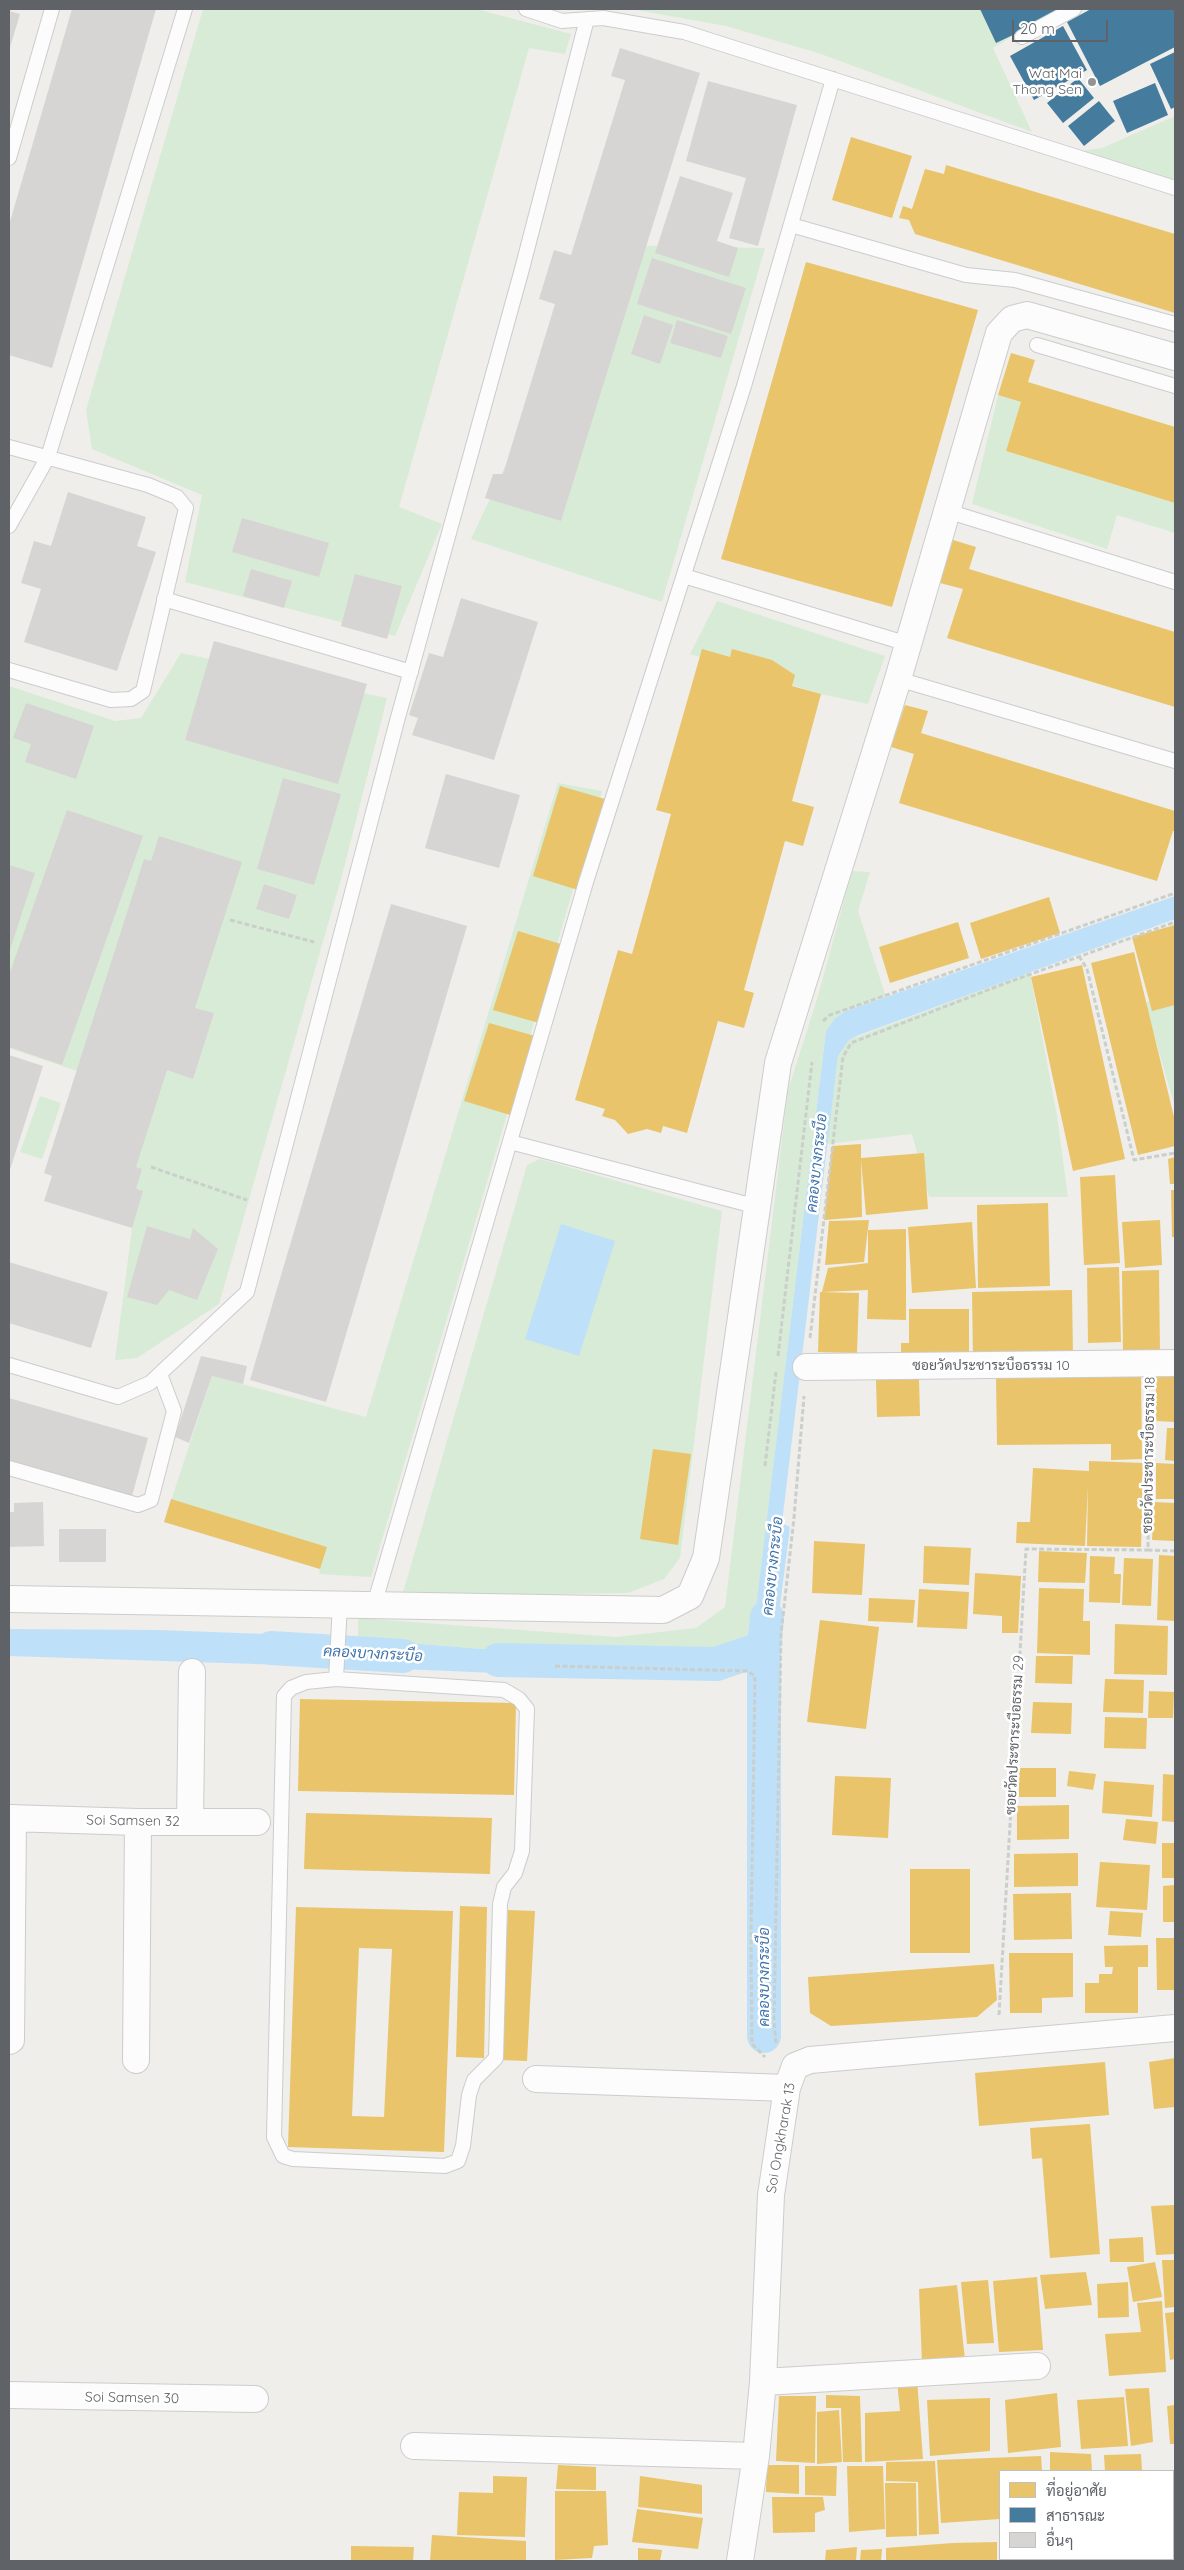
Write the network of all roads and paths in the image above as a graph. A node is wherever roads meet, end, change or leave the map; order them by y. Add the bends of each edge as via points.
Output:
1 (52, 9) edge
2 (185, 9) edge
3 (526, 9) edge
4 (1074, 9) edge
5 (587, 19) junction
6 (1022, 37) dead end
7 (834, 79) junction
8 (9, 158) edge
9 (1175, 188) edge
10 (791, 225) junction
11 (1175, 324) edge
12 (1036, 345) dead end
13 (1175, 357) edge
14 (1175, 386) edge
15 (9, 447) edge
16 (48, 457) junction
17 (947, 511) junction
18 (9, 526) edge
19 (684, 576) junction
20 (1175, 582) edge
21 (164, 599) junction
22 (908, 644) junction
23 (9, 670) edge
24 (411, 672) junction
25 (898, 679) junction
26 (1175, 761) edge
27 (1175, 893) edge
28 (230, 920) dead end
29 (1175, 922) edge
30 (338, 948) junction
31 (1079, 956) junction
32 (819, 1024) dead end
33 (812, 1055) dead end
34 (510, 1142) junction
35 (1175, 1153) edge
36 (151, 1167) dead end
37 (758, 1207) junction
38 (270, 1208) junction
39 (777, 1358) dead end
40 (1163, 1363) edge
41 (9, 1365) edge
42 (806, 1367) junction
43 (776, 1368) dead end
44 (160, 1374) junction
45 (765, 1466) dead end
46 (9, 1468) edge
47 (1148, 1550) junction
48 (1175, 1551) edge
49 (9, 1600) edge
50 (340, 1604) junction
51 (374, 1605) junction
52 (555, 1666) dead end
53 (192, 1672) dead end
54 (336, 1679) junction
55 (11, 1818) edge
56 (138, 1822) junction
57 (190, 1822) junction
58 (269, 1823) junction
59 (1175, 2028) edge
60 (9, 2041) edge
61 (997, 2043) junction
62 (136, 2060) dead end
63 (536, 2079) dead end
64 (790, 2081) junction
65 (1037, 2366) dead end
66 (763, 2382) junction
67 (9, 2395) edge
68 (255, 2399) dead end
69 (414, 2446) dead end
70 (756, 2456) junction
71 (740, 2561) edge

1 - 8 lane
2 - 16 lane
3 - 5 lane via 562,21
4 - 6 lane
5 - 7 lane via 603,18 684,32
5 - 24 lane
7 - 9 lane
7 - 10 lane
10 - 11 lane via 966,275 1015,280
10 - 19 lane
12 - 14 lane
13 - 17 street via 1028,315 1012,319 999,333
15 - 16 lane
16 - 18 lane
16 - 21 lane via 148,485 177,497 186,508
17 - 20 lane
17 - 22 street
19 - 22 lane
19 - 34 lane via 586,882
21 - 23 lane via 143,691 131,699 112,700
21 - 24 lane
22 - 25 street
24 - 30 lane
25 - 26 lane
25 - 37 street via 778,1063
27 - 32 path via 830,1015
28 - 30 path
29 - 31 path
30 - 38 lane
31 - 35 path via 1087,969 1134,1160
31 - 42 path via 860,1037 845,1051
33 - 39 path
34 - 37 lane
34 - 51 lane
36 - 38 path
37 - 51 street via 706,1558 690,1596 662,1610
38 - 44 lane via 248,1292
40 - 42 street, ซอยวัดประชาระบือธรรม 10
40 - 47 path, ซอยวัดประชาระบือธรรม 18
41 - 44 lane via 118,1397 150,1383
42 - 64 path via 781,1634 774,2021 776,2043
43 - 45 path
44 - 46 lane via 174,1411 151,1500 138,1505
47 - 48 path, ซอยวัดประชาระบือธรรม 18
47 - 61 path, ซอยวัดประชาระบือธรรม 29 via 1026,1549
49 - 50 street
50 - 51 street
50 - 54 lane
52 - 64 path via 748,1671 755,1676 750,1938 752,2044
53 - 57 street
54 - 58 lane via 306,1682 291,1688 284,1696
54 - 58 lane via 504,1690 528,1709 522,1851 515,1873 504,1887 500,1904 496,2058 474,2080 468,2095 463,2146 458,2161 445,2166 283,2156 274,2137
55 - 56 street, Soi Samsen 32
55 - 60 street
56 - 57 street, Soi Samsen 32
56 - 62 street
57 - 58 street, Soi Samsen 32
59 - 61 street, Soi Ongkharak 13
61 - 64 street, Soi Ongkharak 13 via 810,2060 796,2066
63 - 64 street
64 - 66 street, Soi Ongkharak 13 via 771,2195
65 - 66 street
66 - 70 street, Soi Ongkharak 13
67 - 68 street, Soi Samsen 30
69 - 70 street
70 - 71 street, Soi Ongkharak 13

